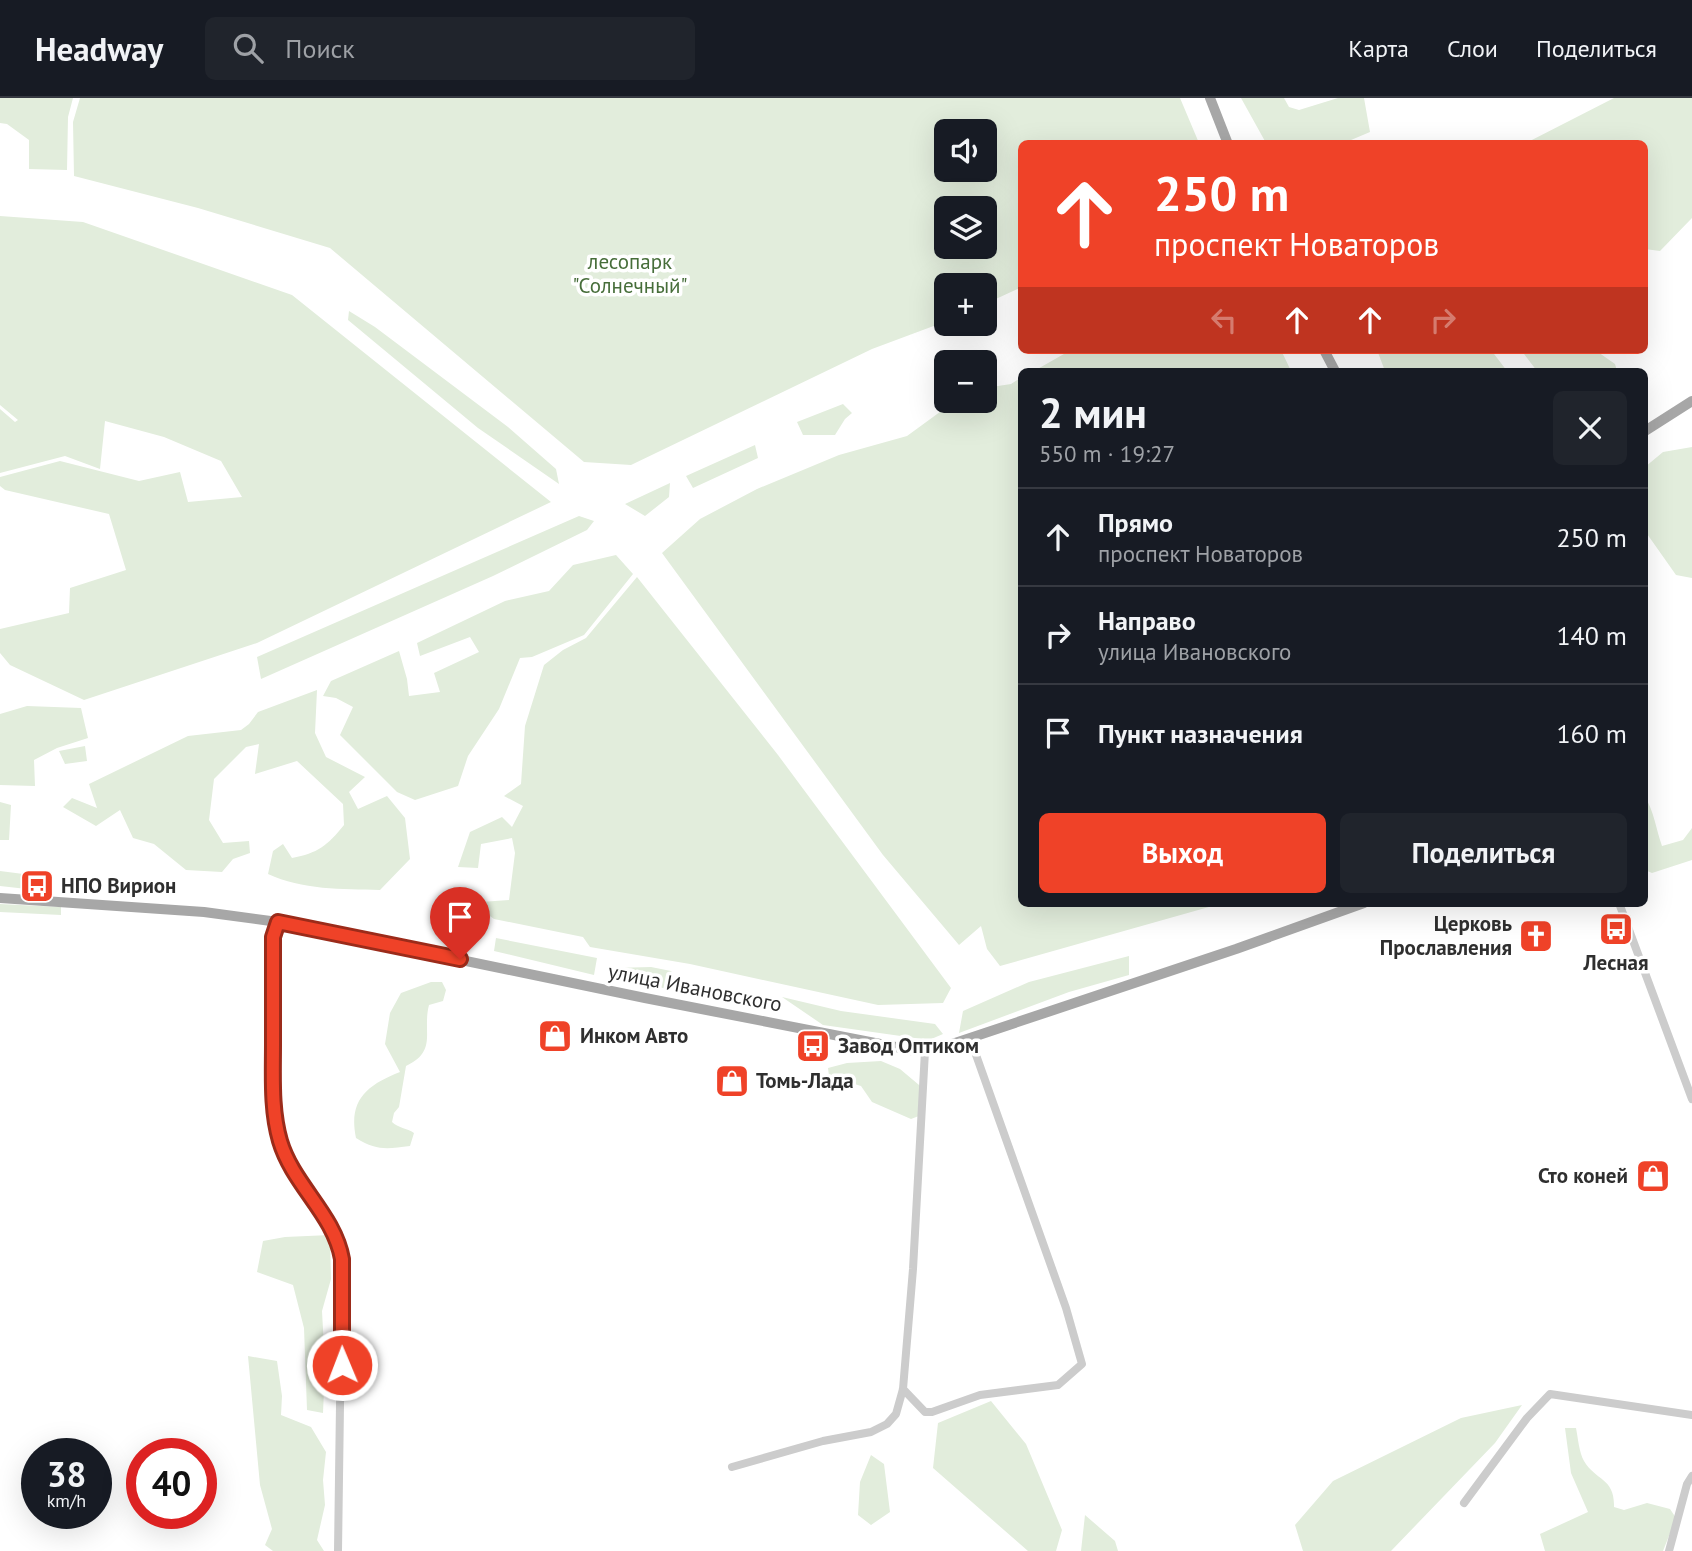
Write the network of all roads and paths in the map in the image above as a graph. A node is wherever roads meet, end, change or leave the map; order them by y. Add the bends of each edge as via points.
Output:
1 (1210, 98) edge
2 (1226, 140) edge
3 (1692, 401) edge
4 (1648, 429) edge
5 (0, 898) edge
6 (1353, 907) edge
7 (1620, 907) edge
8 (278, 922) junction
9 (970, 1038) junction
10 (925, 1051) junction
11 (1692, 1099) edge
12 (903, 1389) junction
13 (1692, 1415) edge
14 (732, 1467) dead end
15 (1692, 1476) edge
16 (1464, 1503) dead end
17 (338, 1551) edge
18 (1669, 1551) edge

1 - 2 main road
3 - 4 main road
5 - 8 main road, улица Ивановского via 204,912
6 - 9 main road, улица Ивановского
7 - 11 street
8 - 10 main road, улица Ивановского
8 - 17 street via 273,937 276,1120 287,1159 332,1229 342,1259
9 - 10 main road, улица Ивановского
9 - 12 street via 1082,1364 1058,1385 980,1395 932,1412 925,1412
10 - 12 street
12 - 14 street via 896,1414 871,1432
13 - 16 street via 1550,1394
15 - 18 street

